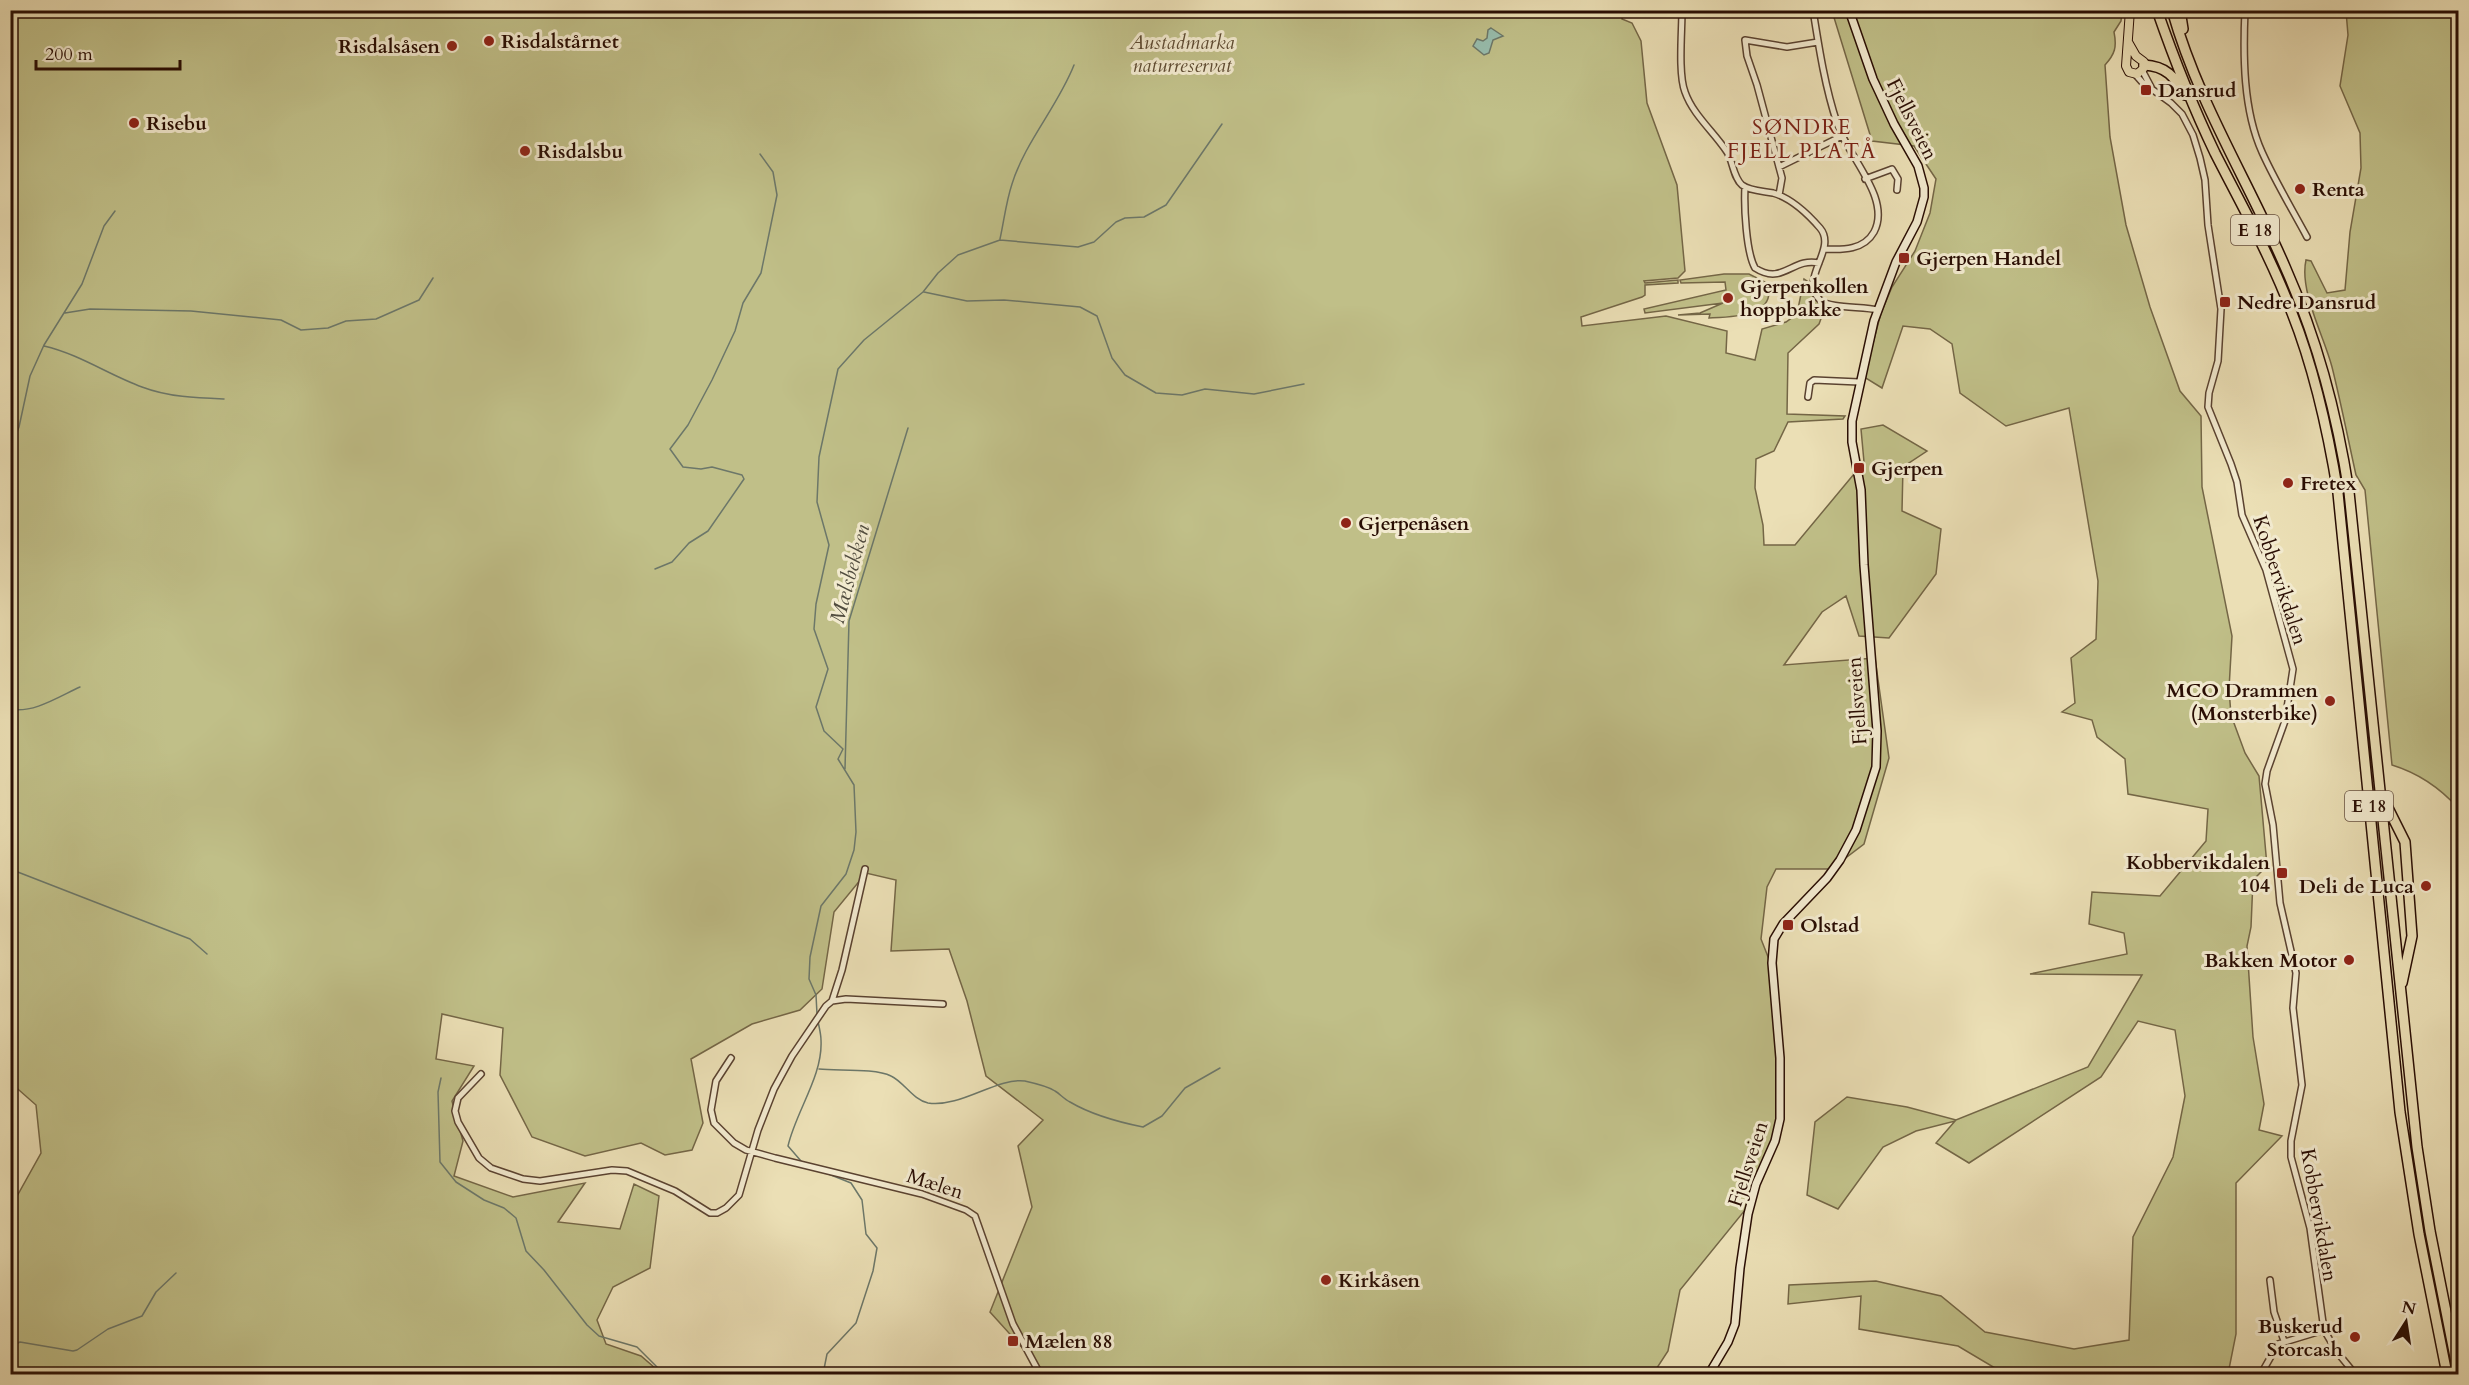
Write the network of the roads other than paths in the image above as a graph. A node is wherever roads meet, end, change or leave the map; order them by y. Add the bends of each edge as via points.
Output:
1 (1683, 10) edge
2 (1813, 10) edge
3 (1849, 10) edge
4 (2130, 10) edge
5 (2172, 10) edge
6 (2180, 10) edge
7 (2245, 10) edge
8 (2157, 13) edge
9 (1818, 42) junction
10 (2128, 42) junction
11 (2136, 56) junction
12 (2127, 59) junction
13 (2141, 70) junction
14 (2198, 86) junction
15 (1842, 136) junction
16 (2214, 151) junction
17 (1779, 167) junction
18 (1865, 178) junction
19 (1745, 187) junction
20 (1897, 190) dead end
21 (1779, 195) junction
22 (2307, 237) dead end
23 (1825, 249) junction
24 (1819, 263) junction
25 (1878, 310) junction
26 (1859, 382) junction
27 (1808, 397) dead end
28 (2376, 756) junction
29 (865, 869) dead end
30 (832, 1001) junction
31 (943, 1004) dead end
32 (2401, 1010) junction
33 (731, 1058) dead end
34 (481, 1074) dead end
35 (752, 1152) junction
36 (2270, 1280) dead end
37 (2324, 1330) junction
38 (2284, 1341) junction
39 (2458, 1372) edge
40 (1040, 1374) edge
41 (1709, 1374) edge
42 (2261, 1374) edge
43 (2355, 1374) edge
44 (2447, 1374) edge

1 - 19 street via 1685,93 1726,150
2 - 9 street
3 - 25 main road, Fjellsveien via 1876,86 1918,166 1924,188 1917,222
4 - 10 main road
5 - 14 highway, E 18
6 - 14 highway, E 18
7 - 22 street via 2247,82 2256,132 2261,150
8 - 16 highway, E 18
9 - 15 street
9 - 17 street via 1787,47 1745,40
10 - 11 main road
10 - 12 main road
11 - 12 main road
11 - 13 main road via 2142,59
12 - 13 main road via 2127,69
13 - 16 highway, E 18 via 2161,67 2174,78
13 - 37 street, Kobbervikdalen via 2142,82 2182,114 2197,146 2221,309 2218,361 2208,406 2237,482 2242,515 2266,570 2293,669 2285,721 2265,784 2280,903 2296,973 2293,1008 2302,1079 2291,1157 2310,1228
14 - 28 highway, E 18 via 2286,267 2329,387 2349,492
15 - 17 street
15 - 18 street
16 - 44 highway, E 18 via 2292,311 2318,390 2331,451 2400,1112
17 - 21 street
18 - 20 street via 1892,170 1898,179
18 - 23 street via 1879,206 1873,235 1852,248
19 - 21 street
19 - 24 street via 1755,268 1778,275 1801,262
21 - 23 street via 1820,228 1826,240
23 - 24 street
24 - 25 street via 1814,285 1822,302
25 - 26 main road, Fjellsveien
26 - 27 street via 1814,380
26 - 41 main road, Fjellsveien via 1851,432 1861,490 1876,767 1845,852 1827,878 1783,924 1773,944 1780,1119 1748,1214 1735,1324
28 - 32 highway, E 18
28 - 32 highway via 2385,804 2405,842 2412,936 2403,973
29 - 30 street
30 - 31 street
30 - 35 street via 814,1021 779,1078
32 - 39 highway, E 18 via 2421,1178
33 - 35 street via 716,1081 711,1116 728,1138
34 - 35 street via 458,1098 458,1122 482,1162 515,1177 540,1180 627,1171 715,1214 739,1195
35 - 40 street, Mælen via 922,1194 971,1212 979,1224 1018,1335
36 - 38 street via 2274,1312
37 - 38 street
37 - 43 street, Kobbervikdalen
38 - 42 street via 2276,1347

